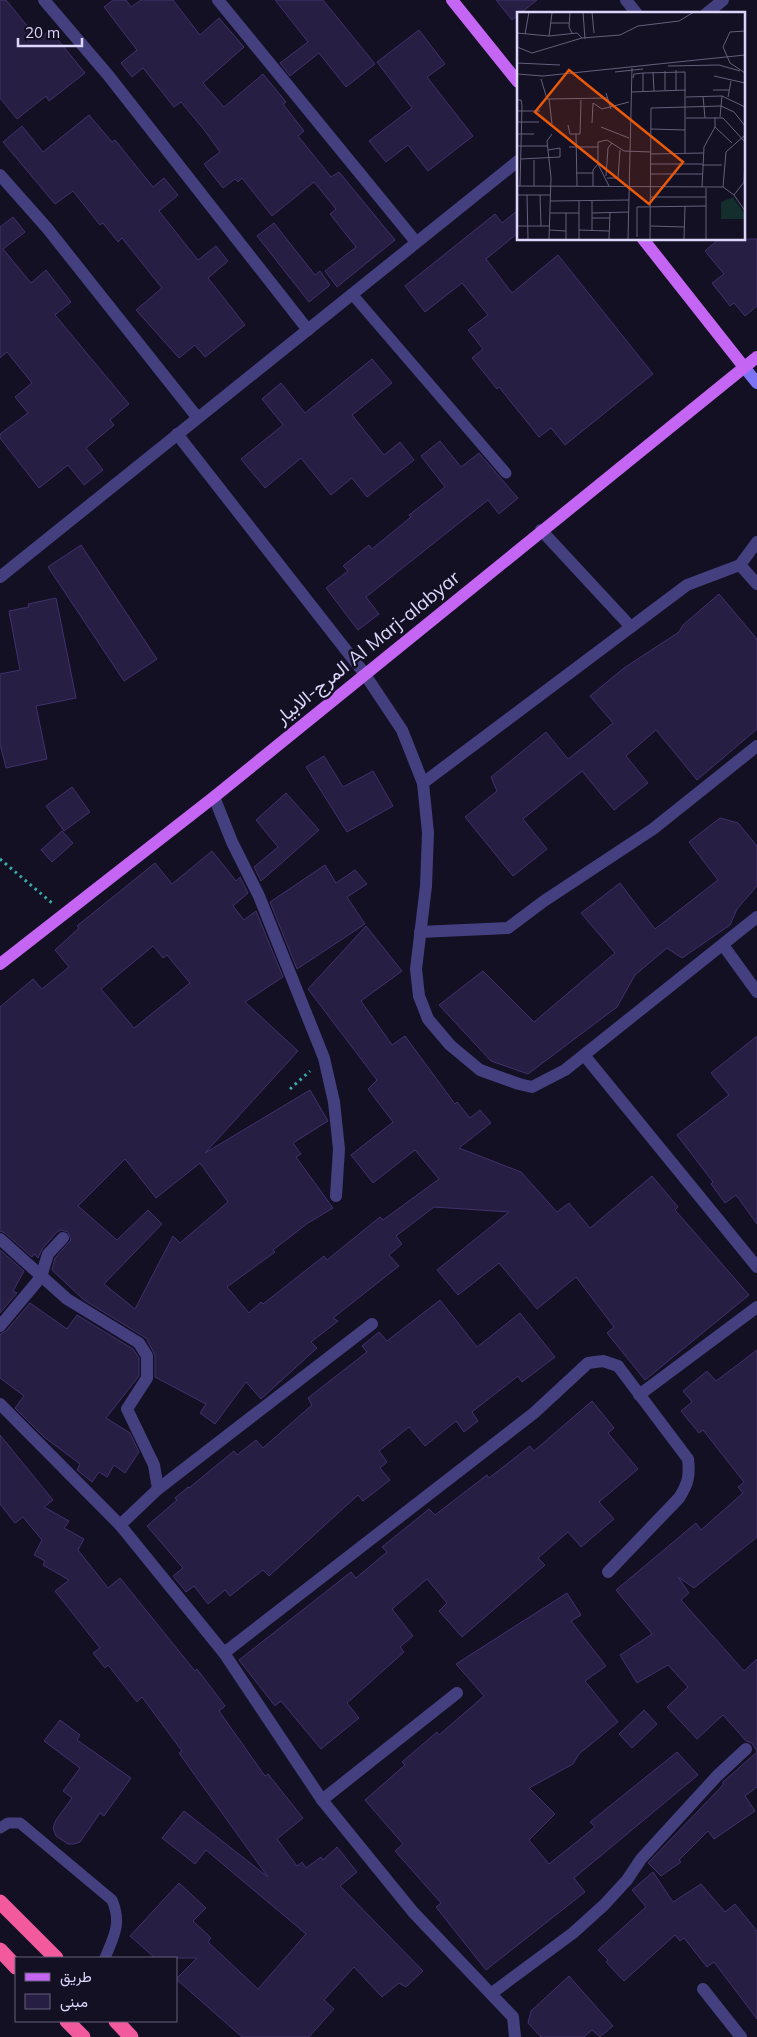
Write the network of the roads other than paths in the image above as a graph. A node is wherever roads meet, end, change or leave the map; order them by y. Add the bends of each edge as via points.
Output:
1 (44, 0) edge
2 (218, 0) edge
3 (452, 0) edge
4 (626, 0) edge
5 (723, 0) edge
6 (636, 12) edge
7 (708, 12) edge
8 (517, 81) edge
9 (517, 162) edge
10 (0, 175) edge
11 (644, 240) edge
12 (416, 242) junction
13 (352, 294) junction
14 (308, 330) junction
15 (757, 357) edge
16 (744, 367) junction
17 (757, 383) edge
18 (197, 417) junction
19 (177, 434) junction
20 (506, 473) dead end
21 (541, 530) junction
22 (757, 542) edge
23 (740, 565) junction
24 (0, 577) edge
25 (757, 584) edge
26 (631, 627) junction
27 (364, 673) junction
28 (757, 746) edge
29 (424, 783) junction
30 (214, 797) junction
31 (757, 917) edge
32 (420, 932) junction
33 (723, 945) junction
34 (0, 964) edge
35 (757, 992) edge
36 (584, 1055) junction
37 (336, 1196) dead end
38 (62, 1238) dead end
39 (0, 1239) edge
40 (757, 1267) edge
41 (41, 1277) junction
42 (757, 1308) edge
43 (372, 1324) dead end
44 (0, 1326) edge
45 (639, 1394) junction
46 (0, 1404) edge
47 (158, 1489) junction
48 (120, 1525) junction
49 (608, 1572) dead end
50 (224, 1653) junction
51 (457, 1693) dead end
52 (746, 1749) dead end
53 (322, 1800) junction
54 (0, 1828) edge
55 (0, 1902) edge
56 (0, 1950) edge
57 (55, 1957) edge
58 (105, 1957) edge
59 (15, 1966) edge
60 (703, 1989) dead end
61 (492, 1993) junction
62 (68, 2022) edge
63 (117, 2022) edge
64 (83, 2037) edge
65 (131, 2037) edge
66 (515, 2037) edge
67 (741, 2037) edge

1 - 14 street via 108,75
2 - 12 street
3 - 8 main road
4 - 6 street
5 - 7 street
9 - 12 street
10 - 18 street via 47,228
11 - 16 main road
12 - 13 street
13 - 14 street
13 - 20 lane
14 - 18 street
15 - 16 main road, المرج-الابيار Al Marj-alabyar
16 - 17 main road
16 - 21 main road, المرج-الابيار Al Marj-alabyar
18 - 19 street
19 - 24 street
19 - 27 street
21 - 26 street
21 - 27 main road, المرج-الابيار Al Marj-alabyar
22 - 23 street
23 - 25 street
23 - 26 street via 687,585
26 - 29 street
27 - 29 street via 402,730
27 - 30 main road, المرج-الابيار Al Marj-alabyar
28 - 32 street via 653,829 508,928
29 - 32 street via 428,833
30 - 34 main road, المرج-الابيار Al Marj-alabyar
30 - 37 street via 259,896 324,1058 334,1102 339,1149
31 - 33 street
32 - 36 street via 416,969 419,996 428,1019 450,1045 480,1070 532,1087 565,1070
33 - 35 street
33 - 36 street
36 - 40 street
38 - 41 street via 48,1254
39 - 41 street
41 - 44 street
41 - 47 street via 67,1299 139,1343 147,1356 147,1378 127,1409 154,1466
42 - 45 street
43 - 47 street
45 - 49 street via 688,1459 690,1473 679,1498
45 - 50 street via 618,1366 603,1360 588,1363 534,1413
46 - 48 street
47 - 48 street
48 - 50 street
50 - 53 street
51 - 53 street
52 - 61 street via 641,1859 604,1905 573,1934
53 - 61 street via 413,1912
54 - 58 lane via 8,1823 20,1823 112,1900 117,1914 117,1929
55 - 57 highway
56 - 59 highway
60 - 67 street
61 - 66 street via 514,2017
62 - 64 highway
63 - 65 highway

